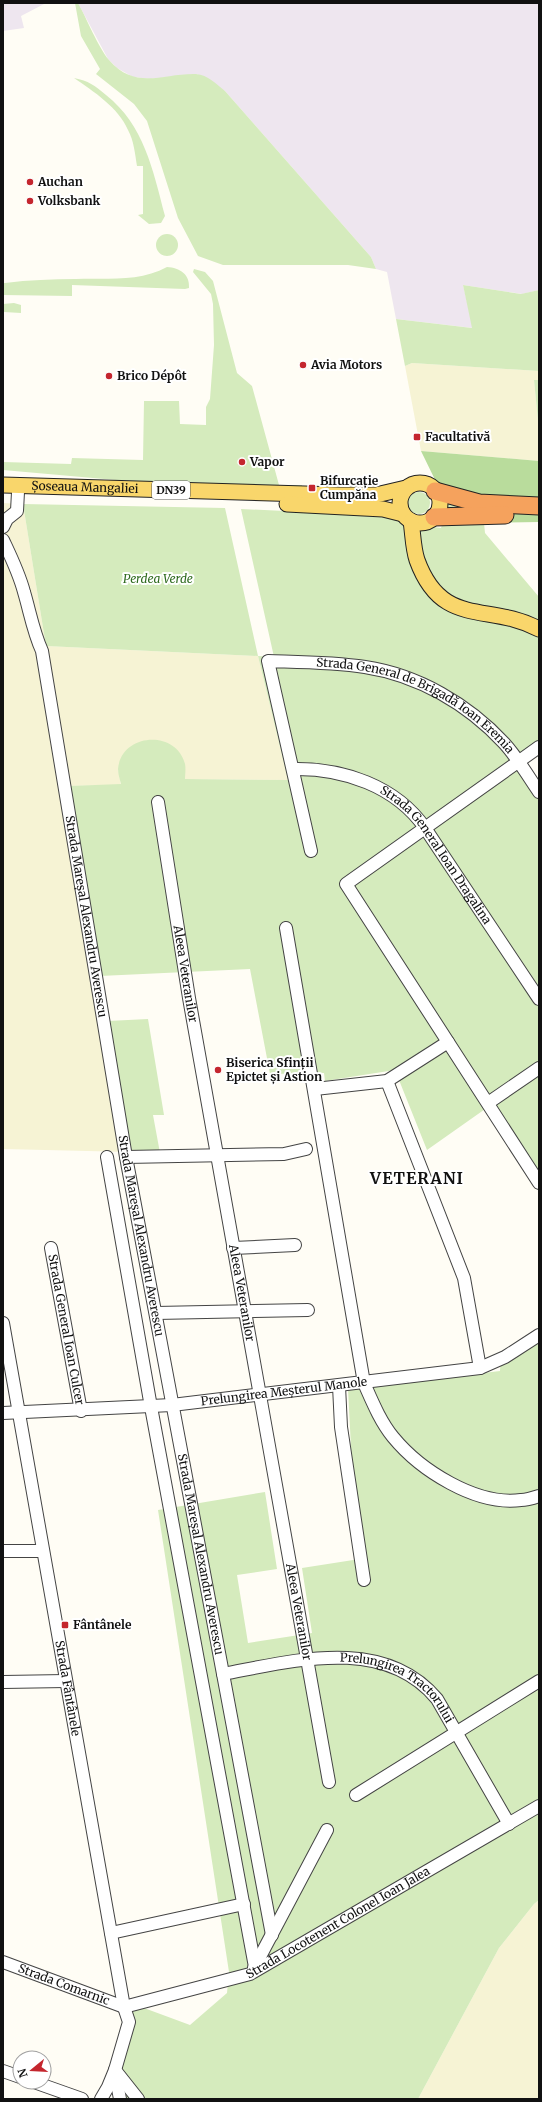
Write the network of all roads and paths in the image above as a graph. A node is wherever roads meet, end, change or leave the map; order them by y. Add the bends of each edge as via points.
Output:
1 (3, 485) edge
2 (406, 488) junction
3 (435, 491) junction
4 (10, 492) edge
5 (539, 506) edge
6 (539, 516) edge
7 (407, 518) junction
8 (432, 519) junction
9 (3, 527) edge
10 (3, 540) edge
11 (420, 566) junction
12 (539, 629) edge
13 (539, 747) edge
14 (519, 762) junction
15 (293, 769) junction
16 (539, 792) edge
17 (158, 802) dead end
18 (425, 828) junction
19 (311, 851) dead end
20 (286, 928) dead end
21 (539, 999) edge
22 (448, 1042) junction
23 (539, 1068) edge
24 (387, 1081) junction
25 (315, 1090) junction
26 (488, 1103) junction
27 (306, 1149) dead end
28 (217, 1155) junction
29 (107, 1157) dead end
30 (126, 1157) junction
31 (539, 1183) edge
32 (295, 1245) dead end
33 (51, 1248) dead end
34 (233, 1248) junction
35 (308, 1310) dead end
36 (245, 1311) junction
37 (156, 1313) junction
38 (3, 1323) edge
39 (539, 1335) edge
40 (480, 1368) junction
41 (364, 1383) junction
42 (339, 1386) junction
43 (260, 1396) junction
44 (172, 1405) junction
45 (151, 1407) junction
46 (81, 1411) junction
47 (19, 1413) junction
48 (3, 1414) edge
49 (539, 1496) edge
50 (43, 1551) junction
51 (3, 1552) edge
52 (364, 1580) dead end
53 (307, 1659) junction
54 (223, 1674) junction
55 (66, 1681) junction
56 (539, 1681) edge
57 (3, 1682) edge
58 (456, 1732) junction
59 (329, 1782) dead end
60 (356, 1795) dead end
61 (539, 1806) edge
62 (509, 1824) junction
63 (327, 1830) dead end
64 (244, 1904) junction
65 (111, 1933) junction
66 (272, 1935) junction
67 (3, 1962) edge
68 (253, 1970) junction
69 (124, 2007) junction
70 (115, 2070) junction
71 (52, 2088) edge
72 (82, 2099) edge
73 (101, 2099) edge
74 (120, 2099) edge
75 (138, 2099) edge

1 - 2 main road, Șoseaua Mangaliei / DN39 via 339,496 376,495
2 - 3 main road, DN39 via 420,483
2 - 7 main road via 400,498 400,504
3 - 5 highway, DN39 via 479,503
3 - 8 main road via 439,498 439,506
4 - 7 main road, Șoseaua Mangaliei / DN39 via 383,509
4 - 9 street via 18,511 7,519
6 - 8 highway, DN39 via 479,515
7 - 8 main road, DN39 via 422,523
7 - 11 main road
8 - 11 main road via 423,538
10 - 30 street, Strada Mareșal Alexandru Averescu via 14,562 33,631 42,650
11 - 12 main road via 425,579 436,594 452,606 514,619
13 - 14 street
14 - 15 street, Strada General de Brigadă Ioan Eremia via 504,743 472,713 449,697 407,678 366,667 268,661
14 - 16 street, Strada General de Brigadă Ioan Eremia
14 - 18 street
15 - 18 street, Strada General Ioan Dragalina via 334,773 388,792 408,807
15 - 19 street
17 - 28 street, Aleea Veteranilor
18 - 21 street, Strada General Ioan Dragalina
18 - 22 street via 346,884
20 - 25 street
22 - 24 street
22 - 26 street
23 - 26 street
24 - 25 street
24 - 40 street via 464,1278
25 - 41 street
26 - 31 street
27 - 28 street via 284,1154
28 - 30 street
28 - 34 street, Aleea Veteranilor
29 - 45 street, Strada Mareșal Alexandru Averescu
30 - 37 street, Strada Mareșal Alexandru Averescu
32 - 34 street
33 - 46 street, Strada General Ioan Culcer
34 - 36 street, Aleea Veteranilor
35 - 36 street
36 - 37 street
36 - 43 street, Aleea Veteranilor
37 - 44 street, Strada Mareșal Alexandru Averescu
38 - 47 street, Strada Fântânele
39 - 40 street, Prelungirea Meșterul Manole via 506,1357
40 - 41 street, Prelungirea Meșterul Manole
41 - 42 street, Prelungirea Meșterul Manole
41 - 49 street via 393,1437 427,1469 462,1489 491,1499 520,1501
42 - 43 street, Prelungirea Meșterul Manole
42 - 52 street via 341,1427
43 - 44 street, Prelungirea Meșterul Manole
43 - 53 street, Aleea Veteranilor
44 - 45 street, Prelungirea Meșterul Manole
44 - 54 street, Strada Mareșal Alexandru Averescu
45 - 46 street, Prelungirea Meșterul Manole
45 - 64 street, Strada Mareșal Alexandru Averescu
46 - 47 street, Prelungirea Meșterul Manole
47 - 48 street, Prelungirea Meșterul Manole
47 - 50 street, Strada Fântânele
50 - 51 street
50 - 55 street, Strada Fântânele
53 - 54 street, Prelungirea Tractorului
53 - 58 street, Prelungirea Tractorului via 361,1658 399,1669 430,1691
53 - 59 street, Aleea Veteranilor
54 - 66 street, Strada Mareșal Alexandru Averescu
55 - 57 street
55 - 65 street, Strada Fântânele
56 - 58 street
58 - 60 street
58 - 62 street, Prelungirea Tractorului
61 - 62 street, Strada Locotenent Colonel Ioan Jalea
62 - 68 street, Strada Locotenent Colonel Ioan Jalea
63 - 66 street
64 - 65 street
64 - 68 street, Strada Mareșal Alexandru Averescu
65 - 69 street, Strada Fântânele
66 - 68 street
67 - 69 street, Strada Comarnic
68 - 69 street, Strada Locotenent Colonel Ioan Jalea
69 - 70 street, Strada Fântânele via 130,2022
70 - 73 street, Strada Fântânele
70 - 74 street
70 - 75 street
71 - 72 street

